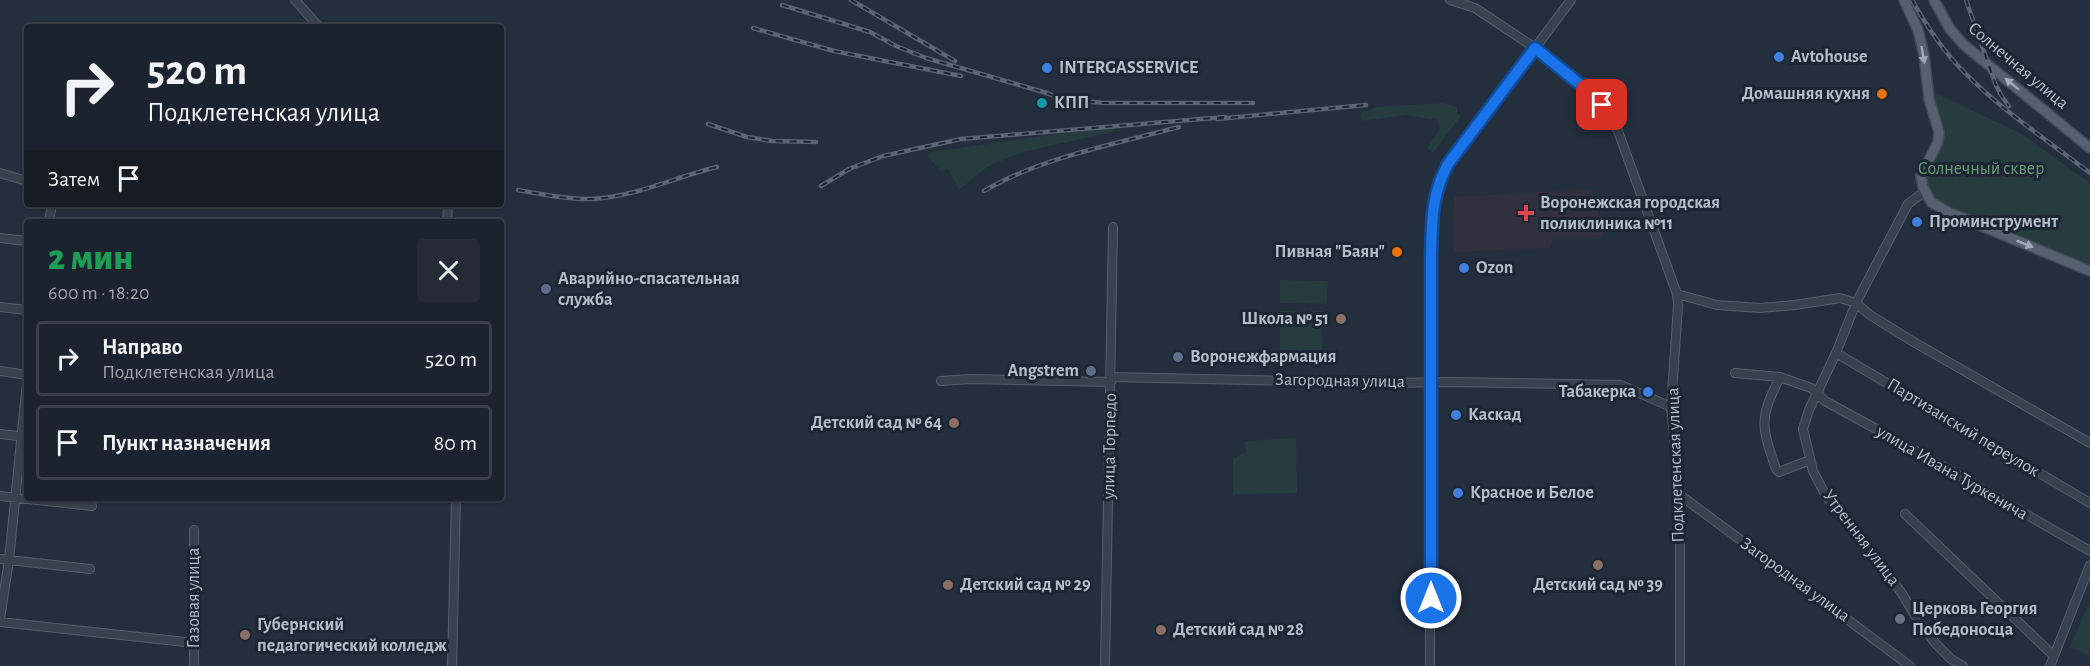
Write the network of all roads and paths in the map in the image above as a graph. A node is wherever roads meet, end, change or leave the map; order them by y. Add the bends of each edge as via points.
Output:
1 (295, 0) edge
2 (1450, 0) edge
3 (1571, 0) edge
4 (1904, 0) edge
5 (1934, 0) edge
6 (316, 24) edge
7 (1535, 48) junction
8 (2090, 148) edge
9 (0, 173) edge
10 (24, 180) edge
11 (1924, 192) junction
12 (1113, 226) dead end
13 (0, 238) edge
14 (24, 241) edge
15 (2090, 271) edge
16 (1677, 294) junction
17 (1856, 303) junction
18 (0, 307) edge
19 (24, 310) edge
20 (1836, 353) junction
21 (0, 371) edge
22 (1735, 373) dead end
23 (24, 375) edge
24 (1780, 377) junction
25 (1111, 380) junction
26 (941, 381) dead end
27 (1432, 382) junction
28 (1817, 392) junction
29 (1671, 407) junction
30 (0, 434) edge
31 (24, 437) edge
32 (2090, 443) edge
33 (1810, 460) junction
34 (1680, 495) junction
35 (0, 496) edge
36 (15, 497) junction
37 (24, 498) edge
38 (49, 501) edge
39 (456, 501) edge
40 (2090, 503) edge
41 (92, 506) dead end
42 (1905, 514) dead end
43 (194, 530) dead end
44 (2090, 551) edge
45 (0, 559) edge
46 (9, 560) junction
47 (2090, 565) edge
48 (90, 569) dead end
49 (0, 621) edge
50 (195, 643) junction
51 (2054, 656) junction
52 (194, 666) edge
53 (452, 666) edge
54 (1105, 666) edge
55 (1430, 666) edge
56 (1680, 666) edge
57 (1910, 666) edge
58 (1963, 666) edge
59 (2050, 666) edge

1 - 6 street
2 - 7 street, Подклетенская улица via 1475,8
3 - 7 street
4 -> 11 main road via 1918,30 1929,99 1939,132 1922,176
8 -> 5 main road, Солнечная улица via 1964,45 1950,30
7 - 16 street, Подклетенская улица via 1587,90 1618,131
7 - 27 street via 1448,164 1436,191 1431,257
9 - 10 street
11 -> 15 main road via 1930,202 1948,212
11 - 17 street, Утренняя улица via 1908,204
12 - 25 street, улица Торпедо
13 - 14 street
16 - 17 street via 1718,305 1760,308 1840,298
16 - 29 street, Подклетенская улица
17 - 20 street, Утренняя улица
17 - 32 street via 1870,315
18 - 19 street
20 - 28 street, Утренняя улица
20 - 40 street, Партизанский переулок
21 - 23 street
22 - 24 street
24 - 28 street
24 - 33 street via 1764,420 1764,434 1776,469 1785,471
25 - 26 street, Загородная улица
25 - 27 street, Загородная улица
25 - 54 street, улица Торпедо
27 - 29 street, Загородная улица via 1621,385
27 - 55 street
28 - 33 street, Утренняя улица via 1803,429
28 - 44 street, улица Ивана Туркенича via 1825,401
29 - 34 street, Подклетенская улица
30 - 31 street
31 - 36 street
33 - 58 street, Утренняя улица via 1826,496 1936,644
34 - 56 street, Подклетенская улица
34 - 57 street, Загородная улица
35 - 36 street
36 - 37 street
36 - 46 street
38 - 41 street
39 - 53 street
42 - 51 street
43 - 50 street, Газовая улица
45 - 46 street
46 - 48 street
46 - 49 street
47 - 51 street
49 - 50 street
50 - 52 street, Газовая улица
51 - 59 street

